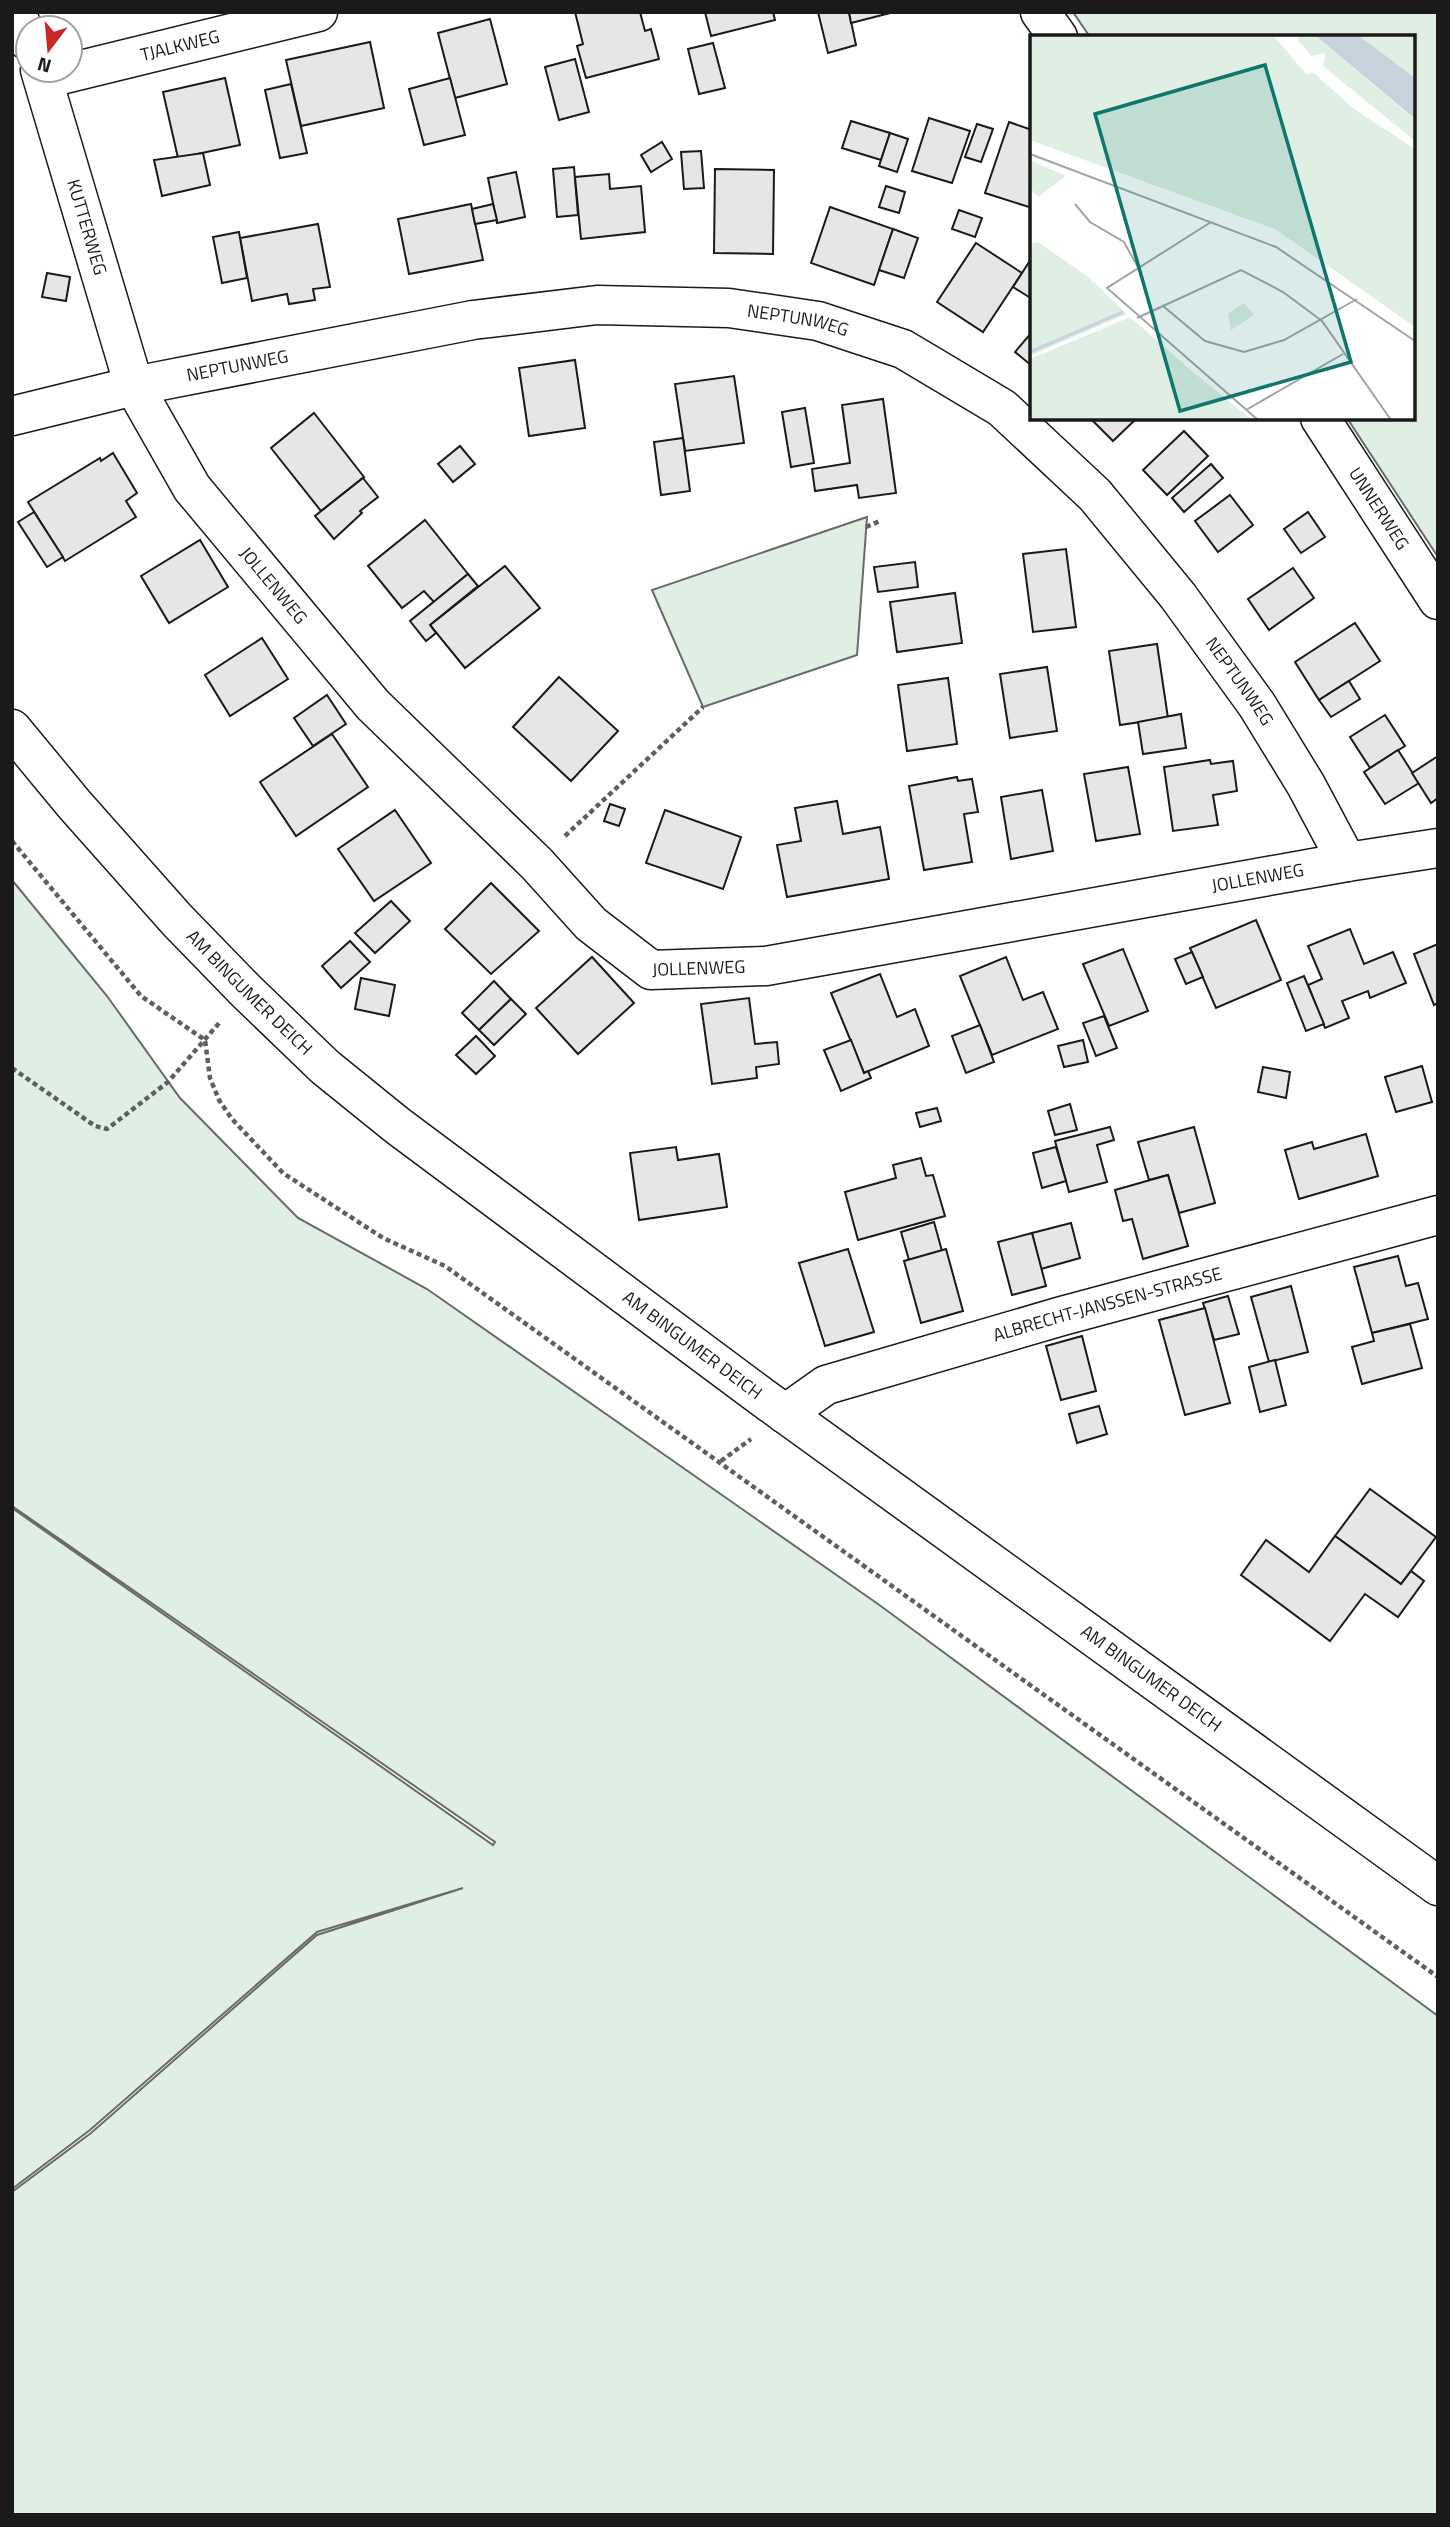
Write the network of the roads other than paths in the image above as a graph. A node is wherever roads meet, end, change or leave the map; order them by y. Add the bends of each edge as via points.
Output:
1 (318, 12) edge
2 (1040, 12) edge
3 (1057, 35) edge
4 (84, 65) edge
5 (45, 84) edge
6 (134, 386) junction
7 (12, 416) edge
8 (1321, 420) edge
9 (1438, 600) edge
10 (12, 729) edge
11 (1438, 848) edge
12 (1347, 862) junction
13 (1438, 1215) edge
14 (785, 1414) junction
15 (1438, 1886) edge

1 - 4 street, TJALKWEG
2 - 3 street
5 - 6 street, KUTTERWEG
6 - 7 street, NEPTUNWEG
6 - 12 street, NEPTUNWEG via 473,320 597,304 729,308 806,319 903,349 1002,408 1095,495 1178,596 1257,705
6 - 12 street, JOLLENWEG via 192,488 373,705 537,864 592,924 651,970 766,966
8 - 9 street, UNNERWEG
10 - 14 street, AM BINGUMER DEICH via 177,920 325,1067
11 - 12 street, JOLLENWEG
13 - 14 street, ALBRECHT-JANSSEN-STRASSE via 826,1385
14 - 15 street, AM BINGUMER DEICH

